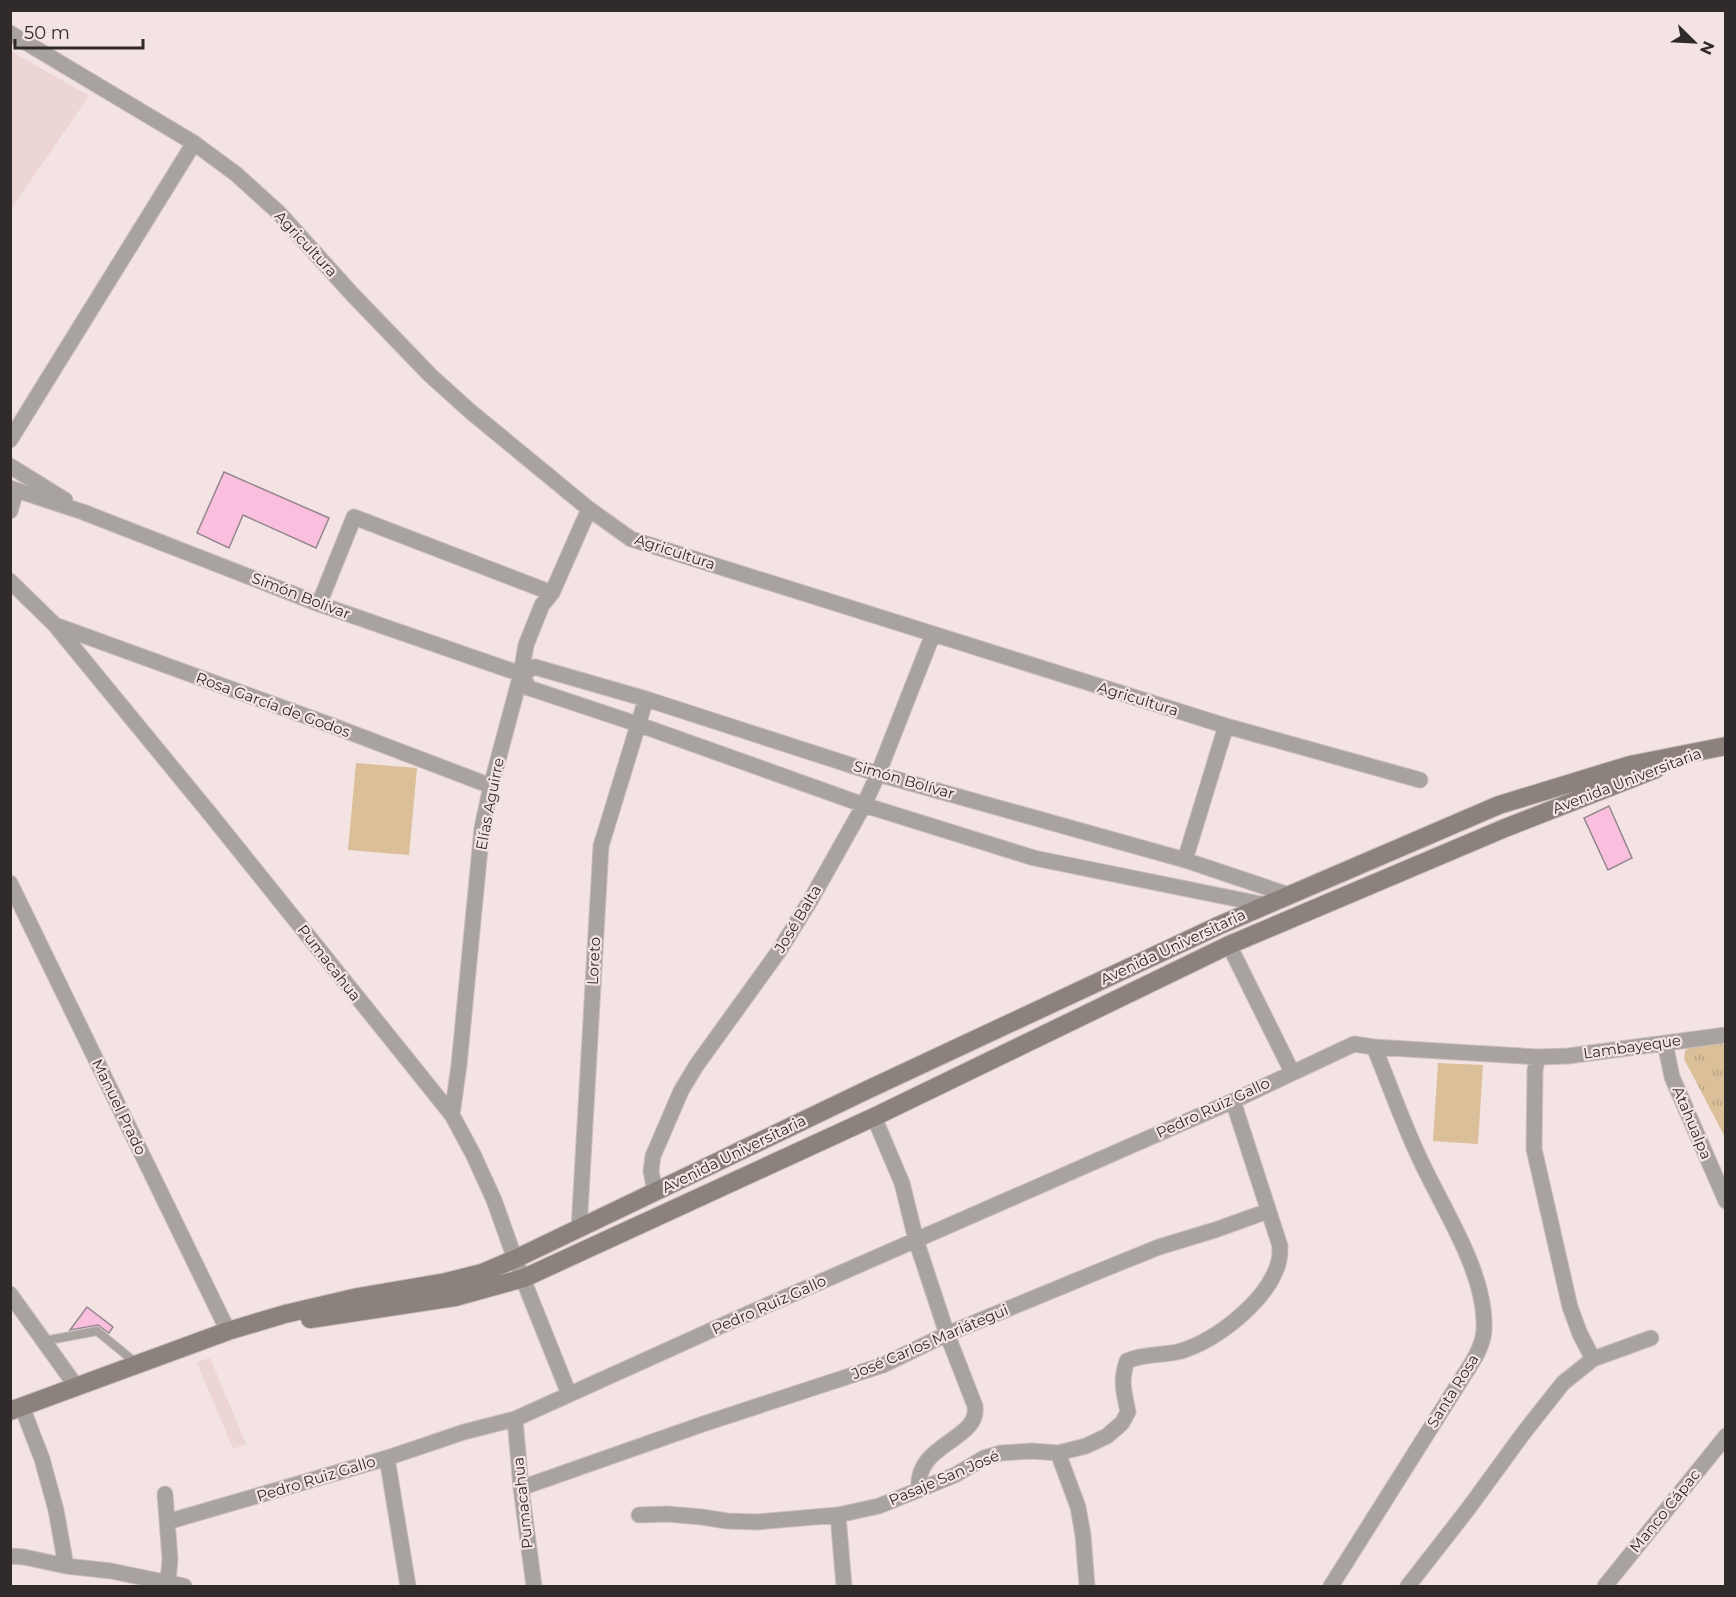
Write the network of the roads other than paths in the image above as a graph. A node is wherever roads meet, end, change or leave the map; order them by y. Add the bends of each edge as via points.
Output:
1 (10, 33) edge
2 (194, 143) junction
3 (10, 440) edge
4 (10, 466) edge
5 (14, 490) edge
6 (589, 509) junction
7 (10, 511) edge
8 (82, 512) junction
9 (10, 581) edge
10 (552, 593) junction
11 (319, 604) junction
12 (55, 625) junction
13 (933, 634) junction
14 (521, 674) junction
15 (646, 699) junction
16 (637, 724) junction
17 (1226, 726) junction
18 (1719, 748) edge
19 (878, 774) junction
20 (1420, 780) dead end
21 (491, 786) junction
22 (864, 805) junction
23 (1185, 860) junction
24 (10, 883) edge
25 (1289, 895) junction
26 (1266, 905) junction
27 (1229, 945) junction
28 (1725, 1035) edge
29 (1665, 1043) junction
30 (1354, 1044) joint
31 (1374, 1047) junction
32 (1538, 1057) junction
33 (1292, 1072) junction
34 (1233, 1101) junction
35 (452, 1115) junction
36 (874, 1117) junction
37 (1721, 1179) edge
38 (655, 1192) junction
39 (1725, 1201) edge
40 (1268, 1211) junction
41 (579, 1228) junction
42 (916, 1240) junction
43 (515, 1259) junction
44 (524, 1278) junction
45 (10, 1294) edge
46 (228, 1331) junction
47 (947, 1334) junction
48 (1651, 1338) dead end
49 (44, 1341) junction
50 (1593, 1359) junction
51 (137, 1364) junction
52 (76, 1386) junction
53 (569, 1394) junction
54 (16, 1409) edge
55 (515, 1419) junction
56 (1725, 1436) edge
57 (1058, 1453) junction
58 (387, 1458) junction
59 (521, 1488) junction
60 (919, 1490) junction
61 (165, 1494) dead end
62 (639, 1515) dead end
63 (838, 1515) junction
64 (167, 1522) junction
65 (10, 1556) edge
66 (66, 1566) junction
67 (138, 1582) edge
68 (168, 1582) junction
69 (184, 1587) edge
70 (408, 1587) edge
71 (534, 1587) edge
72 (844, 1587) edge
73 (1087, 1587) edge
74 (1331, 1587) edge
75 (1408, 1587) edge
76 (1605, 1587) edge

1 - 2 street, Agricultura
2 - 3 street
2 - 6 street, Agricultura via 279,213 430,375
4 - 8 street, Simón Bolívar
5 - 7 street
5 - 8 street, Simón Bolívar
6 - 10 street, Elías Aguirre
6 - 13 street, Agricultura via 631,539
8 - 11 street, Simón Bolívar
9 - 12 street, Pumacahua
10 - 11 street via 354,517
10 - 14 street, Elías Aguirre via 542,605 526,645
11 - 14 street, Simón Bolívar
12 - 21 street, Rosa García de Godos
12 - 35 street, Pumacahua
13 - 17 street, Agricultura
13 - 19 street, José Balta
14 - 15 street, Simón Bolívar via 535,667
14 - 16 street, Simón Bolívar via 529,688
14 - 21 street, Elías Aguirre
15 - 16 street, Loreto
15 - 19 street, Simón Bolívar
16 - 22 street, Simón Bolívar
16 - 41 street, Loreto via 601,846
17 - 20 street, Agricultura
17 - 23 street
18 - 25 main road, Avenida Universitaria via 1630,765 1499,805
18 - 27 main road, Avenida Universitaria via 1505,828
19 - 22 street, José Balta
19 - 23 street, Simón Bolívar
21 - 35 street, Elías Aguirre via 482,828
22 - 26 street, Simón Bolívar via 1034,858
22 - 38 street, José Balta via 779,951 681,1091 652,1156
23 - 25 street, Simón Bolívar
24 - 46 street, Manuel Prado
25 - 26 main road, Avenida Universitaria
26 - 38 main road, Avenida Universitaria
27 - 33 street
27 - 36 main road, Avenida Universitaria
28 - 29 street, Lambayeque
29 - 32 street, Lambayeque
29 - 37 street, Atahualpa via 1672,1077
30 - 31 street, Lambayeque
30 - 33 street, Pedro Ruiz Gallo
31 - 32 street, Lambayeque
31 - 74 street, Santa Rosa via 1419,1157 1467,1253 1484,1313 1484,1333 1460,1383
32 - 50 street via 1534,1149 1570,1307
33 - 34 street, Pedro Ruiz Gallo
34 - 40 street
34 - 42 street, Pedro Ruiz Gallo
35 - 43 street, Pumacahua via 494,1200
36 - 42 street via 902,1183
36 - 44 main road, Avenida Universitaria
37 - 39 street, Atahualpa
38 - 41 main road, Avenida Universitaria
40 - 47 street, José Carlos Mariátegui via 1159,1247
40 - 57 street, Pasaje San José via 1280,1246 1279,1263 1258,1299 1202,1343 1180,1352 1138,1356 1127,1361 1122,1386 1128,1412 1122,1423 1086,1446
41 - 43 main road, Avenida Universitaria
42 - 47 street
42 - 53 street, Pedro Ruiz Gallo
43 - 44 street, Pumacahua
43 - 46 main road, Avenida Universitaria via 482,1273 348,1299
44 - 46 main road, Avenida Universitaria via 455,1297
44 - 53 street, Pumacahua
45 - 49 street
46 - 51 main road
47 - 59 street, José Carlos Mariátegui via 883,1365
47 - 60 street via 976,1414 960,1434 932,1454 918,1479
48 - 50 street
49 - 51 lane via 97,1331
49 - 52 street
50 - 75 street via 1563,1383
51 - 52 main road
52 - 54 main road
53 - 55 street, Pedro Ruiz Gallo
54 - 66 street via 42,1459
55 - 58 street, Pedro Ruiz Gallo
55 - 59 street, Pumacahua
56 - 76 street, Manco Cápac
57 - 60 street, Pasaje San José via 1001,1453
57 - 73 street via 1078,1507
58 - 64 street, Pedro Ruiz Gallo
58 - 70 street
59 - 71 street, Pumacahua
60 - 63 street, Pasaje San José via 879,1506
61 - 64 street
62 - 63 street, Pasaje San José via 757,1522
63 - 72 street
64 - 68 street
65 - 66 street
66 - 67 street via 111,1571
67 - 68 street
68 - 69 street

